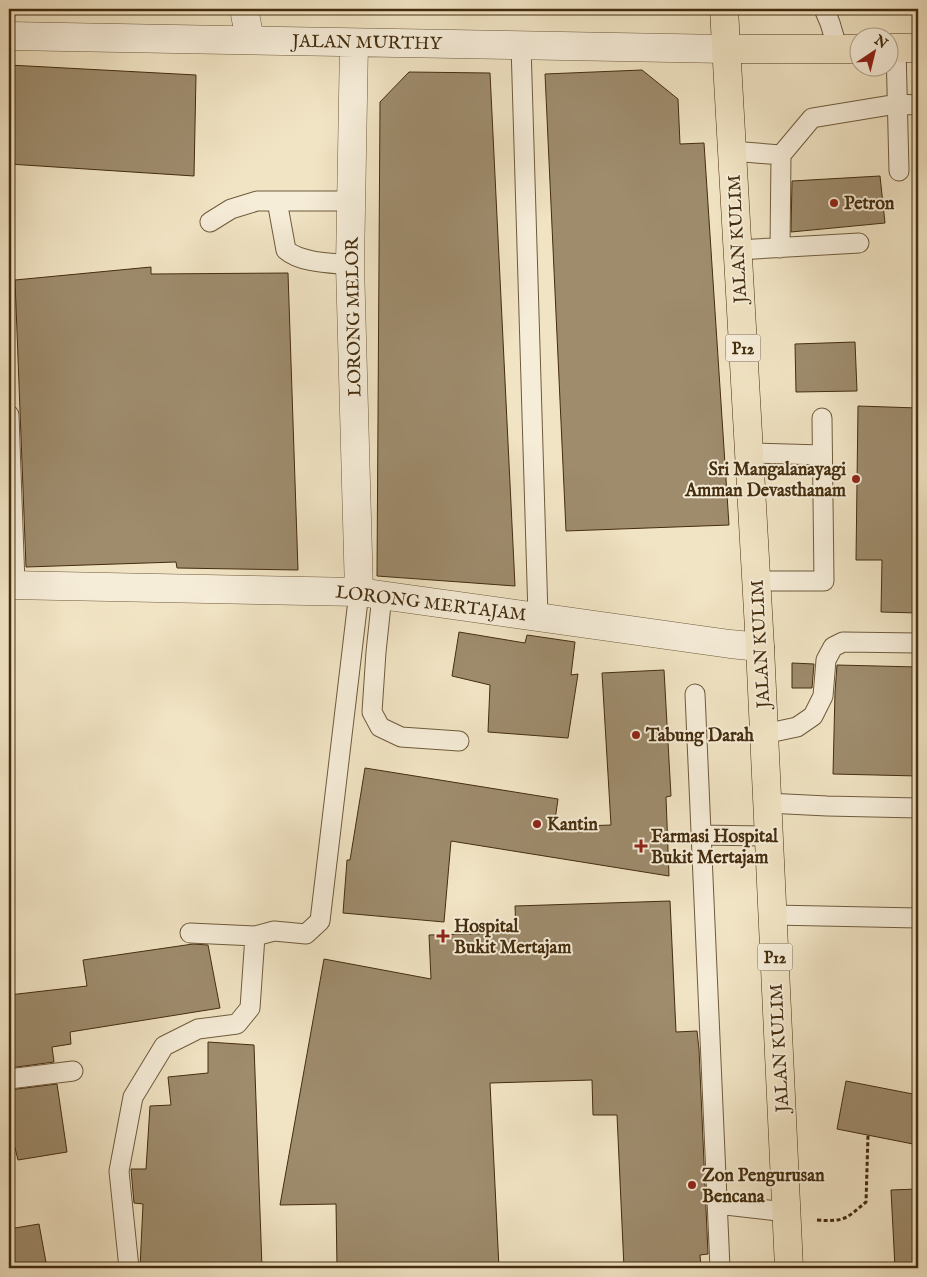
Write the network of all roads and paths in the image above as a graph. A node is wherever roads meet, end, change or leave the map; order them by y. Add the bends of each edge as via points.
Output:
1 (244, 9) edge
2 (724, 9) edge
3 (824, 9) edge
4 (9, 36) edge
5 (250, 40) junction
6 (354, 43) junction
7 (521, 44) junction
8 (901, 48) edge
9 (726, 49) junction
10 (848, 49) edge
11 (897, 104) junction
12 (918, 105) edge
13 (732, 151) junction
14 (781, 155) junction
15 (899, 172) dead end
16 (277, 201) junction
17 (351, 201) junction
18 (210, 222) dead end
19 (859, 243) dead end
20 (780, 248) junction
21 (737, 250) junction
22 (350, 265) junction
23 (9, 415) edge
24 (822, 418) dead end
25 (749, 453) junction
26 (822, 455) junction
27 (757, 581) junction
28 (12, 584) edge
29 (370, 593) junction
30 (538, 616) junction
31 (918, 643) edge
32 (760, 647) junction
33 (695, 694) dead end
34 (764, 734) junction
35 (459, 741) dead end
36 (768, 803) junction
37 (918, 808) edge
38 (701, 835) junction
39 (769, 836) junction
40 (773, 915) junction
41 (918, 918) edge
42 (190, 933) dead end
43 (255, 936) junction
44 (72, 1071) dead end
45 (9, 1079) edge
46 (868, 1135) dead end
47 (717, 1204) junction
48 (798, 1216) junction
49 (128, 1268) edge
50 (720, 1268) edge
51 (789, 1268) edge

1 - 5 street
2 - 9 main road, JALAN KULIM
3 - 10 lane
4 - 5 street, JALAN MURTHY
5 - 6 street, JALAN MURTHY
6 - 7 street, JALAN MURTHY
6 - 17 street, LORONG MELOR
7 - 9 street, JALAN MURTHY
7 - 30 lane
8 - 11 lane
9 - 10 main road
9 - 13 main road, JALAN KULIM / P12
11 - 12 lane
11 - 14 lane via 812,118
11 - 15 lane
13 - 14 lane
13 - 21 main road, JALAN KULIM / P12
14 - 20 lane
16 - 17 lane
16 - 18 lane via 258,201 240,206
16 - 22 lane via 286,250 319,262
17 - 22 street, LORONG MELOR
19 - 20 lane
20 - 21 lane
21 - 25 main road, JALAN KULIM / P12
22 - 29 street, LORONG MELOR
23 - 28 lane
24 - 26 lane
25 - 26 lane
25 - 27 main road, JALAN KULIM / P12
26 - 27 lane via 824,581
27 - 32 main road, JALAN KULIM / P12
28 - 29 street, LORONG MERTAJAM
29 - 30 street, LORONG MERTAJAM
29 - 35 lane via 376,652 372,712 380,727 401,737
29 - 43 lane via 320,921 306,934 274,931
30 - 32 street, LORONG MERTAJAM
31 - 34 lane via 843,642 833,647 826,660 823,696 813,716 797,727
32 - 34 main road, JALAN KULIM / P12
33 - 38 lane
34 - 36 main road, JALAN KULIM / P12
36 - 37 lane
36 - 39 main road, JALAN KULIM / P12
38 - 39 lane
38 - 47 lane
39 - 40 main road, JALAN KULIM / P12
40 - 41 lane
40 - 48 main road, JALAN KULIM / P12
42 - 43 lane
43 - 49 lane via 250,1008 237,1024 198,1029 164,1046 133,1097 119,1171
44 - 45 lane
46 - 48 path via 866,1202 852,1214 834,1221
47 - 48 lane
47 - 50 lane
48 - 51 main road, JALAN KULIM / P12

